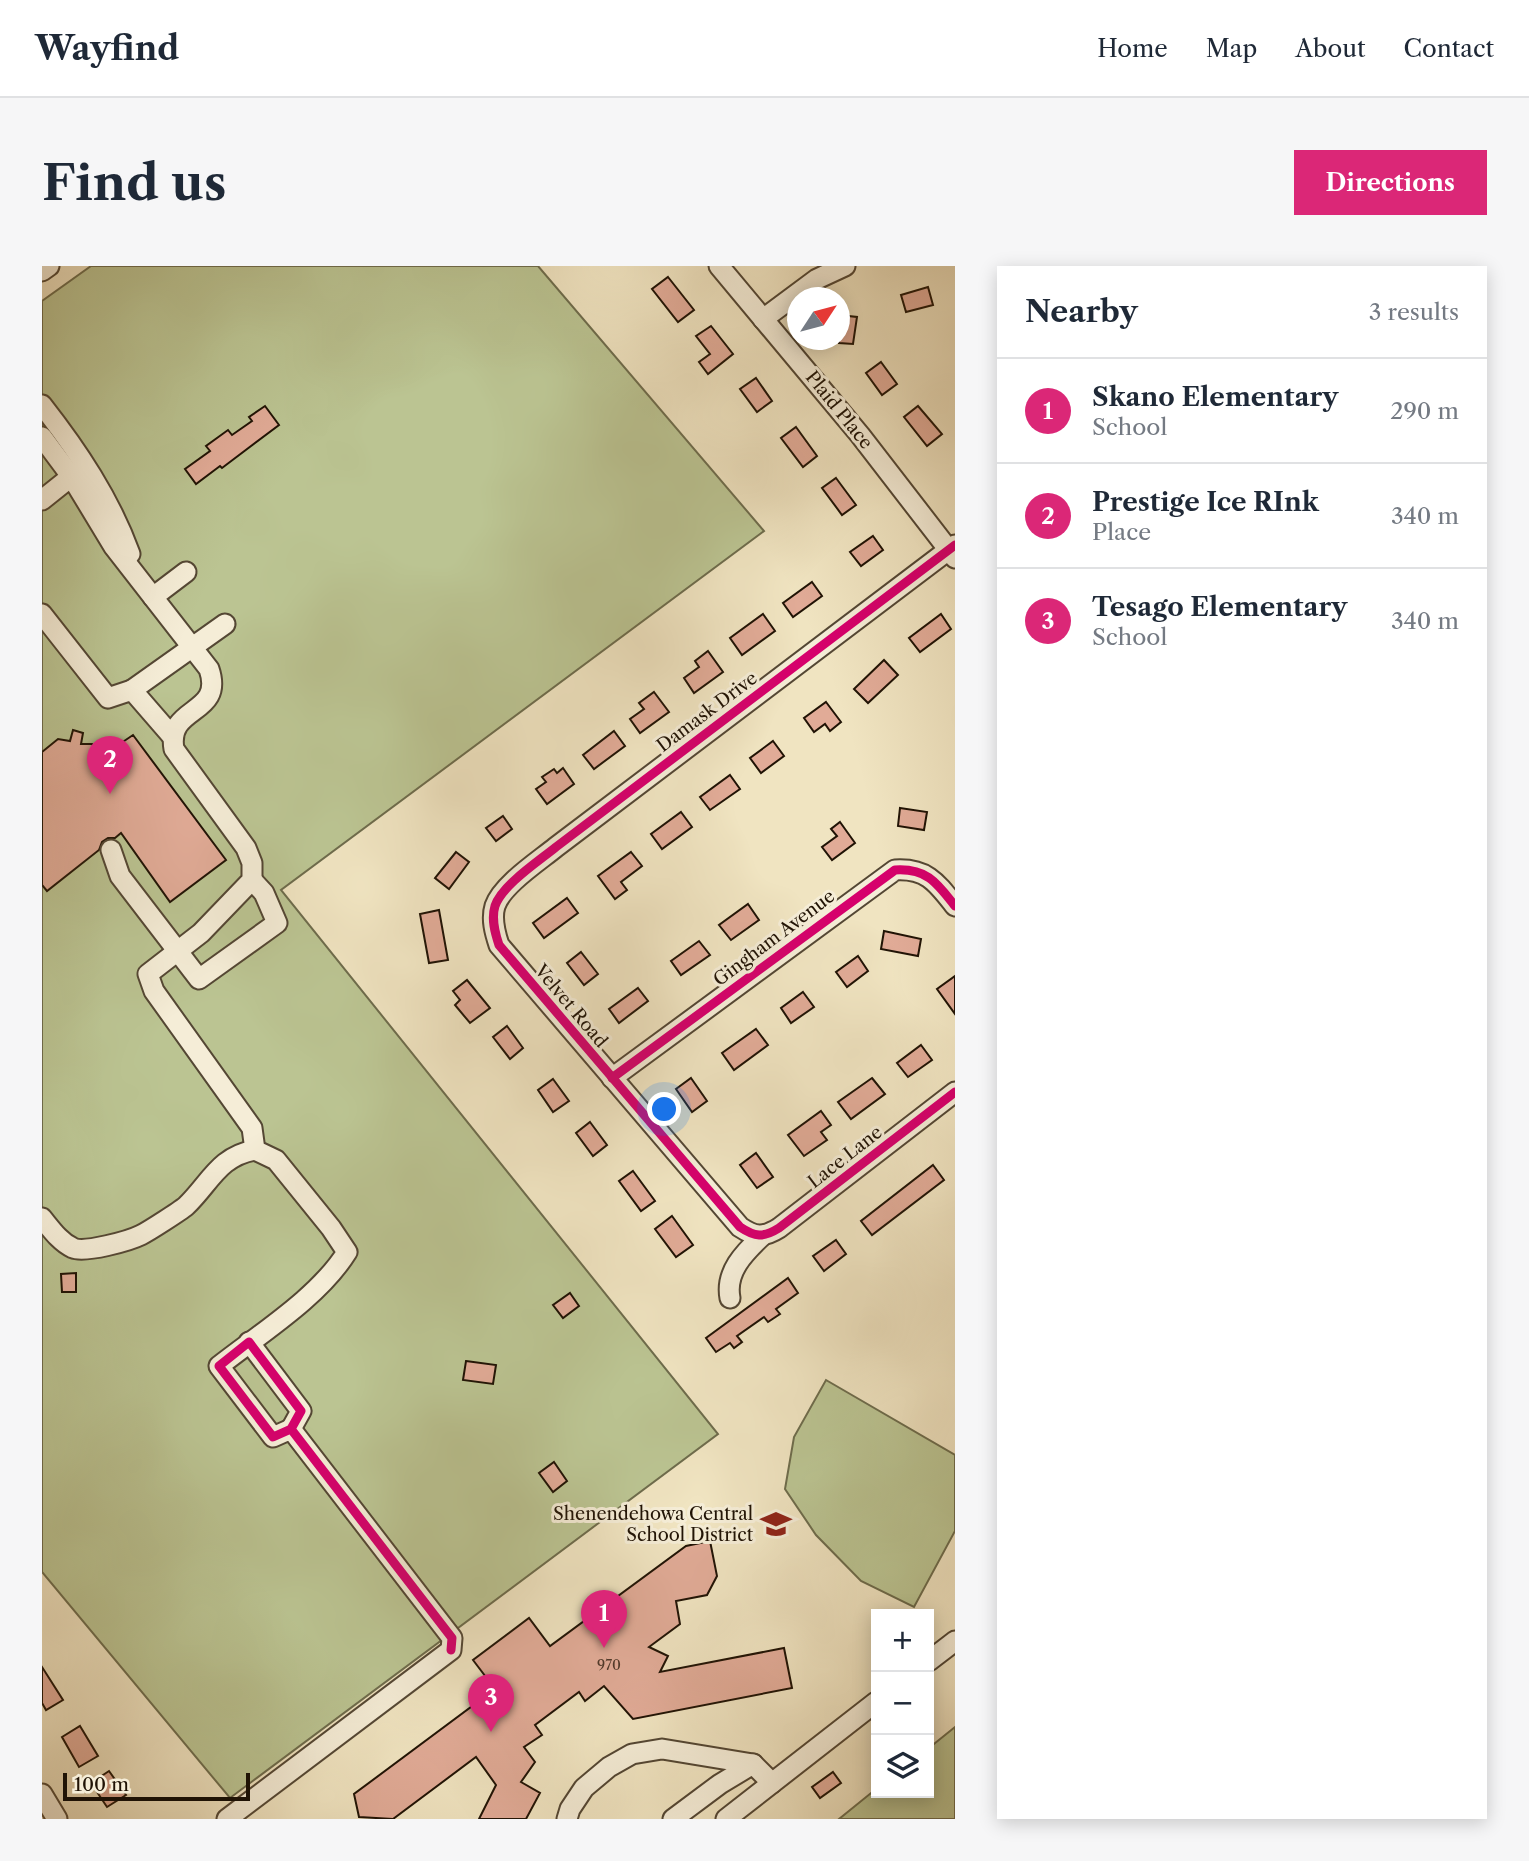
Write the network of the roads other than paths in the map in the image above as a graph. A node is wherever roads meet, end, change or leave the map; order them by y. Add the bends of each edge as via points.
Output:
1 (48, 266) edge
2 (719, 266) edge
3 (845, 266) edge
4 (42, 271) edge
5 (763, 318) junction
6 (42, 405) edge
7 (42, 437) edge
8 (78, 470) junction
9 (42, 500) edge
10 (953, 551) edge
11 (186, 572) dead end
12 (153, 597) junction
13 (42, 614) edge
14 (225, 624) dead end
15 (192, 646) junction
16 (132, 690) junction
17 (172, 735) junction
18 (111, 850) dead end
19 (252, 880) junction
20 (955, 906) edge
21 (494, 917) joint
22 (176, 952) junction
23 (612, 1078) junction
24 (955, 1092) edge
25 (255, 1150) junction
26 (42, 1218) edge
27 (756, 1235) junction
28 (730, 1298) dead end
29 (249, 1342) junction
30 (291, 1429) junction
31 (955, 1641) edge
32 (934, 1657) edge
33 (871, 1706) edge
34 (753, 1764) junction
35 (772, 1783) junction
36 (42, 1794) edge
37 (57, 1819) edge
38 (227, 1819) edge
39 (567, 1819) edge
40 (673, 1819) edge
41 (726, 1819) edge

1 - 4 street
2 - 5 street, Plaid Place
3 - 5 street via 817,279
5 - 10 street, Plaid Place
6 - 8 street
7 - 8 street
8 - 9 street
8 - 12 street via 114,547
10 - 21 street, Damask Drive via 556,847 503,894
11 - 12 street
12 - 15 street
13 - 16 street via 108,698
14 - 15 street
15 - 16 street
15 - 17 street via 214,682 211,694
16 - 17 street
17 - 19 street via 174,749 246,848
18 - 22 street via 120,876
19 - 22 street
19 - 22 street via 264,893 277,923 199,979
20 - 23 street, Gingham Avenue via 929,876 916,870 895,870
21 - 23 street, Velvet Road via 499,945
22 - 25 street via 148,974 154,991 252,1128
23 - 27 street, Velvet Road via 740,1227
24 - 27 street, Lace Lane via 779,1228
25 - 26 street via 232,1157 184,1208 140,1235 75,1249
25 - 29 street via 276,1160 347,1252 320,1287
27 - 28 street, Lace Lane via 733,1272
29 - 30 street via 301,1411
29 - 30 street via 219,1366 274,1437
30 - 38 street via 452,1637 451,1650
31 - 32 street
33 - 35 street
34 - 35 street
34 - 39 street via 662,1749 632,1754 584,1788
34 - 40 street
35 - 41 street
36 - 37 street

